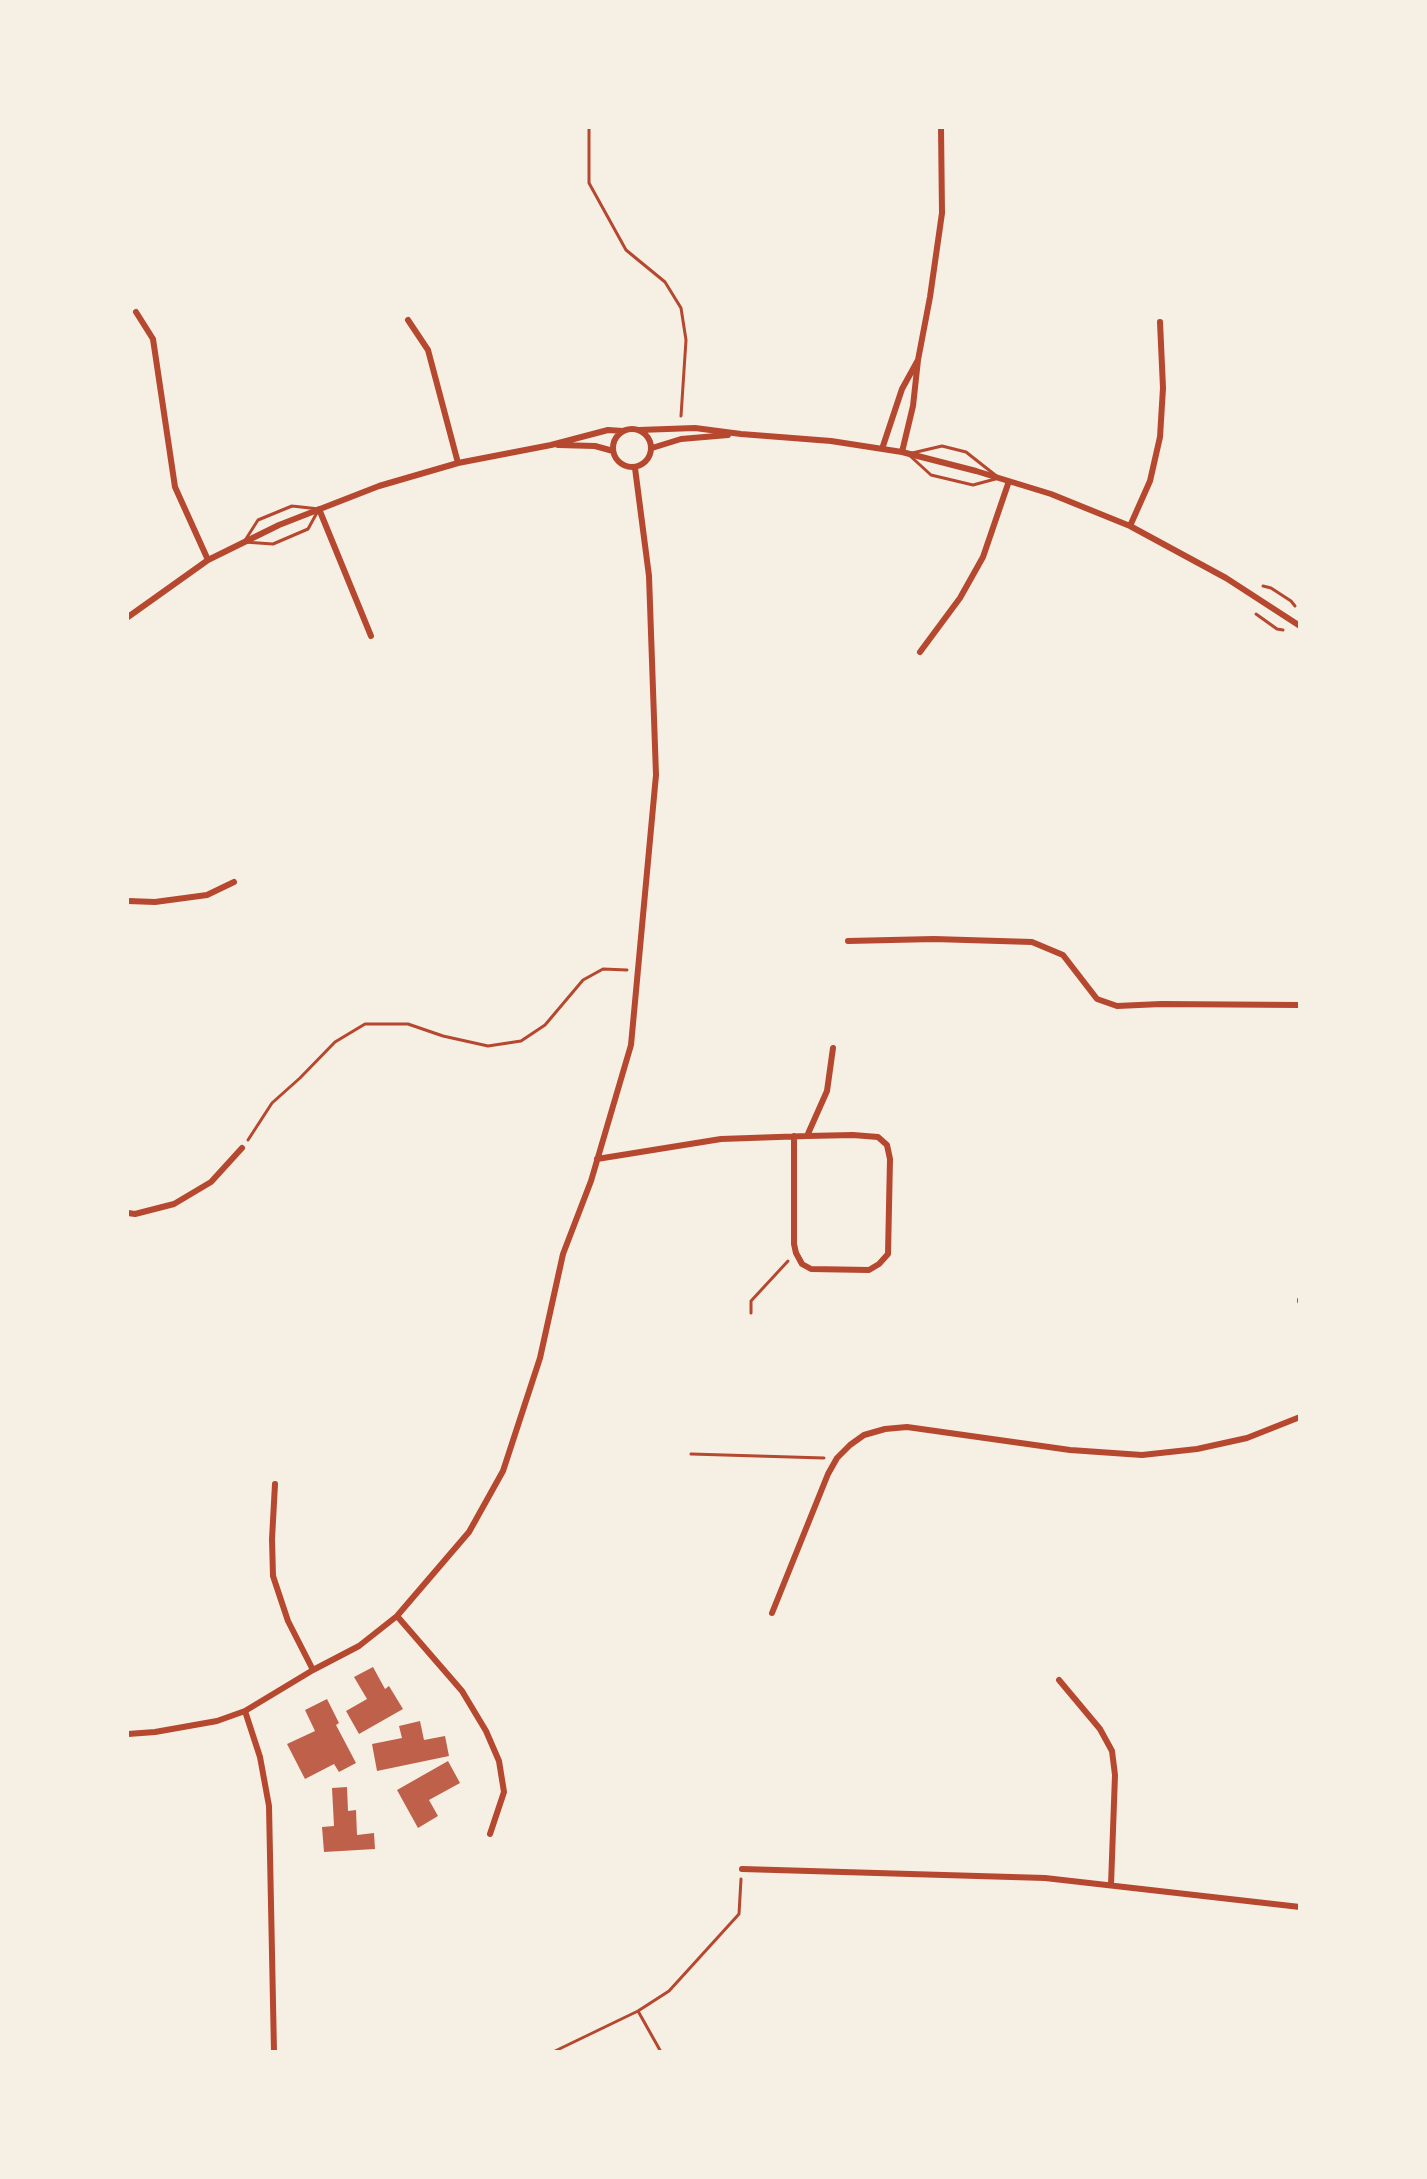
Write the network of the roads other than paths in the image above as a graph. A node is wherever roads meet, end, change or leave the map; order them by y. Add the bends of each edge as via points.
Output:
1 (940, 128) edge
2 (136, 312) dead end
3 (408, 320) dead end
4 (1160, 322) dead end
5 (918, 360) junction
6 (639, 430) junction
7 (623, 431) junction
8 (741, 434) junction
9 (551, 445) junction
10 (652, 448) junction
11 (882, 449) junction
12 (613, 451) junction
13 (902, 452) junction
14 (458, 463) junction
15 (635, 468) junction
16 (1009, 481) junction
17 (319, 509) junction
18 (1130, 526) junction
19 (208, 560) junction
20 (128, 617) edge
21 (1299, 626) edge
22 (371, 636) dead end
23 (920, 652) dead end
24 (234, 882) dead end
25 (128, 901) edge
26 (848, 941) dead end
27 (1299, 1005) edge
28 (833, 1048) dead end
29 (794, 1136) junction
30 (807, 1136) junction
31 (242, 1148) road end
32 (597, 1159) junction
33 (128, 1213) edge
34 (1299, 1418) edge
35 (274, 1484) dead end
36 (772, 1613) dead end
37 (396, 1616) junction
38 (313, 1670) junction
39 (1059, 1680) dead end
40 (245, 1711) junction
41 (128, 1734) edge
42 (490, 1834) dead end
43 (742, 1869) road end
44 (1111, 1885) junction
45 (1299, 1907) edge
46 (274, 2052) edge

1 - 5 street via 942,213
2 - 19 street via 153,339 175,487
3 - 14 street via 428,350
4 - 18 street via 1160,437 1150,481
5 - 11 street via 902,388
5 - 13 street via 914,406
6 - 7 street
6 - 8 street via 695,428
6 - 10 street via 647,435
7 - 9 street via 608,430
7 - 12 street via 613,444
8 - 10 street via 681,439
8 - 11 street
9 - 12 street via 596,446
9 - 14 street
10 - 15 street via 647,461
11 - 13 street
12 - 15 street via 621,464
13 - 16 street
14 - 17 street
15 - 32 street via 649,576 656,775 631,1045
16 - 18 street
16 - 23 street via 983,557 960,598
17 - 19 street
17 - 22 street
18 - 21 street via 1226,578
19 - 20 street
24 - 25 street via 207,895 155,902
26 - 27 street via 1032,942 1063,955 1097,999 1117,1006
28 - 30 street via 827,1091
29 - 30 street
29 - 30 street via 796,1253 802,1264 811,1269 869,1270 888,1254 887,1145 878,1137
29 - 32 street via 721,1139
31 - 33 street via 211,1182 174,1204
32 - 37 street via 563,1254 540,1358 503,1471 469,1532
34 - 36 street via 1247,1438 1142,1455 907,1427 864,1435 837,1458 828,1474
35 - 38 street via 273,1576 288,1621
37 - 38 street via 358,1646
37 - 42 street via 462,1691 499,1761 504,1792
38 - 40 street
39 - 44 street via 1100,1729 1112,1750 1115,1775
40 - 41 street via 217,1721
40 - 46 street via 260,1757 269,1806
43 - 44 street via 984,1875
44 - 45 street

